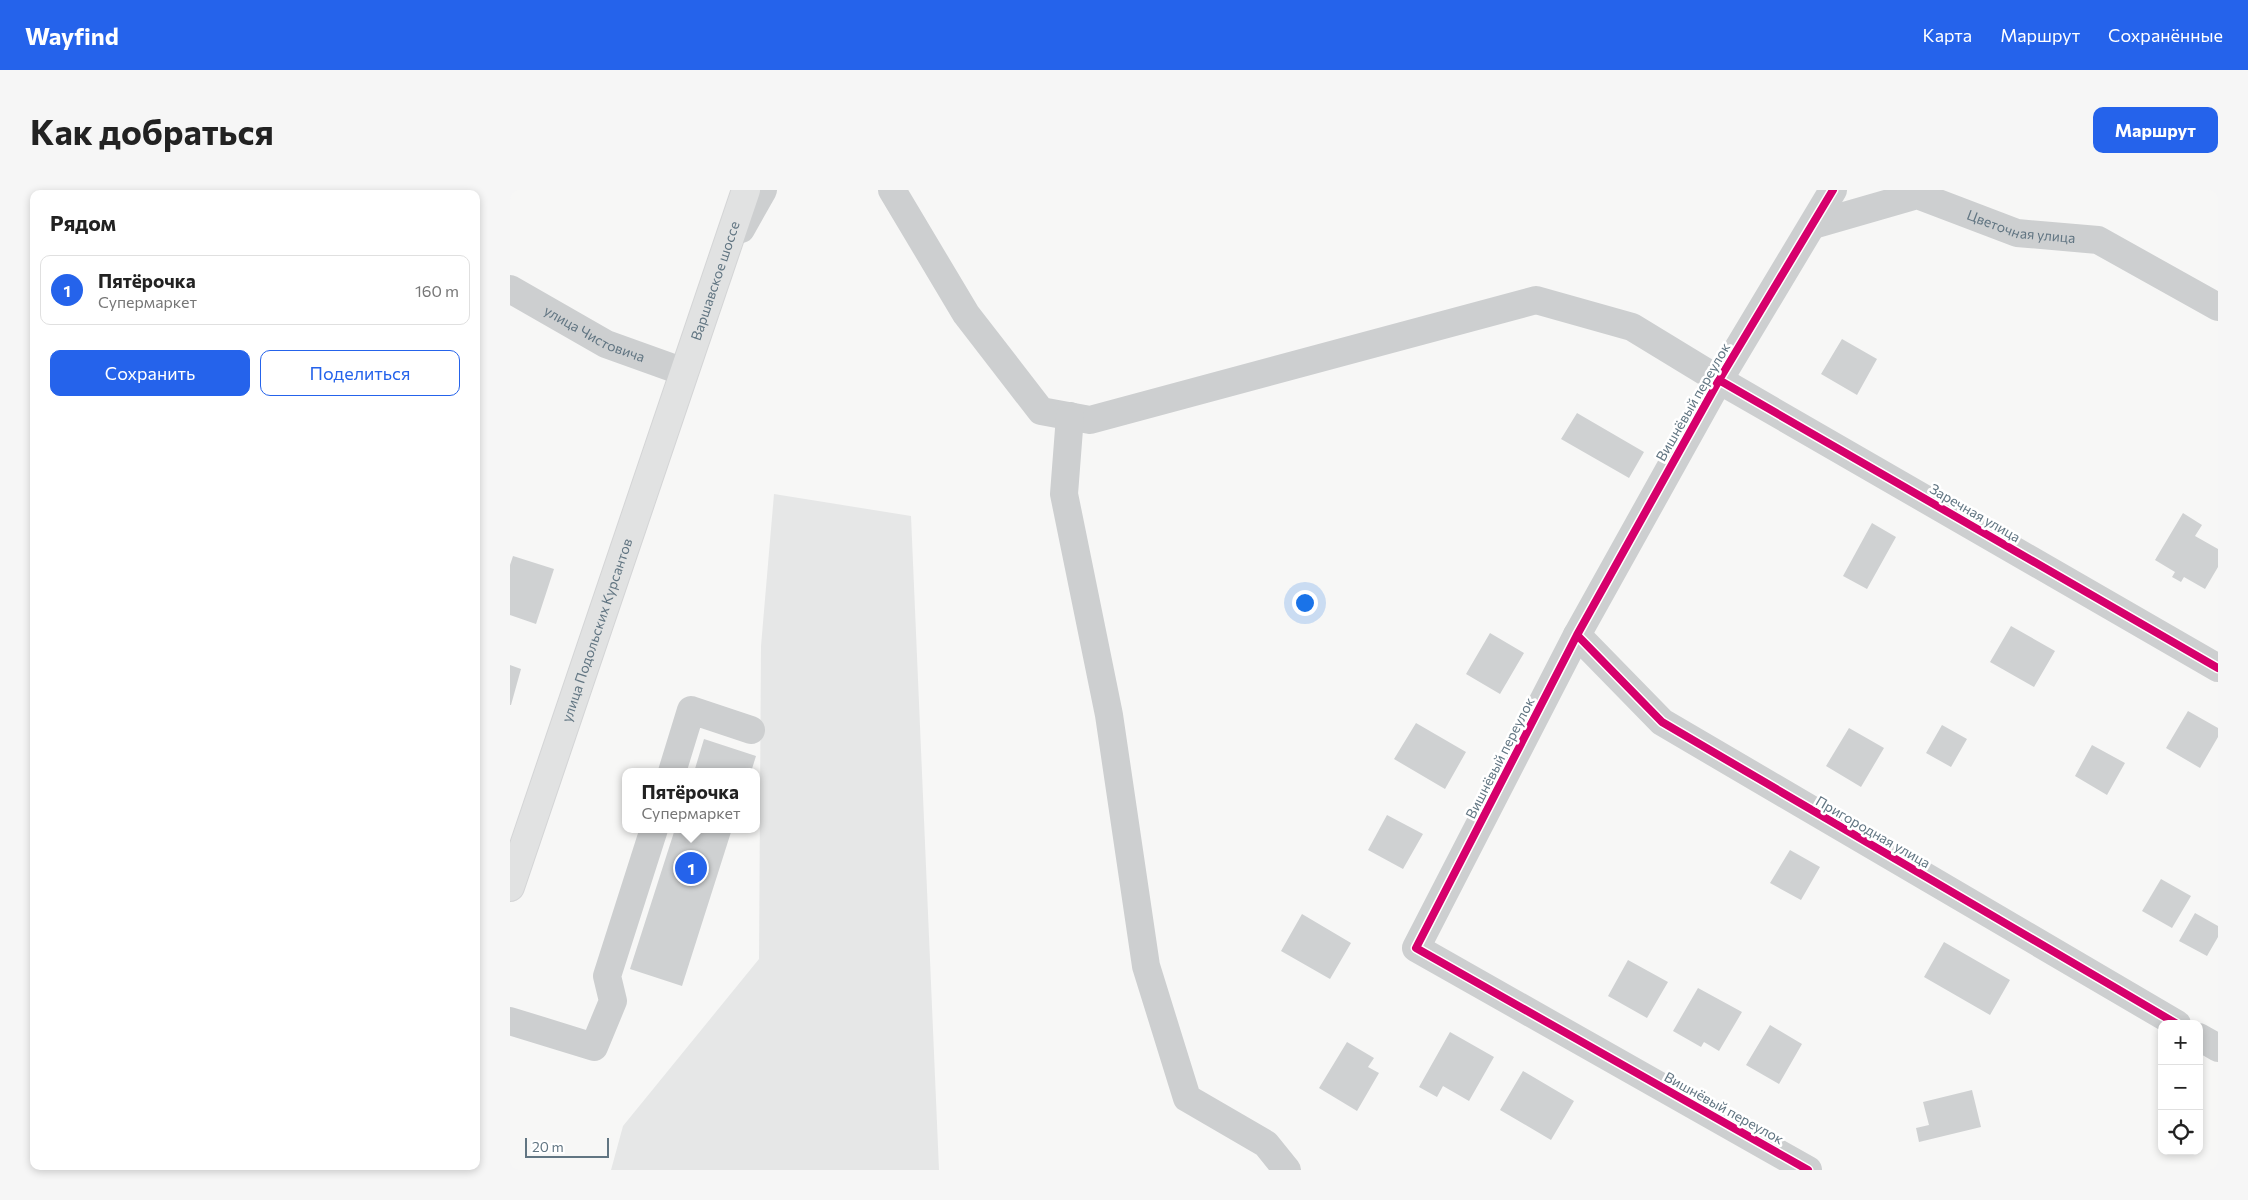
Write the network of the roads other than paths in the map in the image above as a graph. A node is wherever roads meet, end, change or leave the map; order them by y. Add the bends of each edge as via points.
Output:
1 (746, 190) edge
2 (763, 190) edge
3 (892, 190) edge
4 (1833, 190) edge
5 (1813, 225) junction
6 (721, 263) junction
7 (510, 289) edge
8 (2218, 307) edge
9 (684, 372) junction
10 (1719, 380) junction
11 (1070, 416) junction
12 (1577, 635) junction
13 (2218, 668) edge
14 (752, 730) dead end
15 (673, 768) edge
16 (653, 833) edge
17 (511, 882) edge
18 (2170, 1020) edge
19 (510, 1021) edge
20 (2203, 1039) edge
21 (2218, 1048) edge
22 (1287, 1170) edge
23 (1808, 1170) edge

1 - 6 main road, Варшавское шоссе
2 - 6 street
3 - 11 street, Заречная улица via 966,314 1041,411
4 - 5 street, Вишнёвый переулок
5 - 8 street, Цветочная улица via 1917,195 2017,233 2098,240
5 - 10 street, Вишнёвый переулок
6 - 9 main road, Варшавское шоссе
7 - 9 street, улица Чистовича via 606,344
9 - 17 main road, улица Подольских Курсантов
10 - 11 street, Заречная улица via 1632,327 1536,300 1090,420
10 - 12 street, Вишнёвый переулок
10 - 13 street, Заречная улица
11 - 22 street via 1064,494 1109,715 1146,966 1187,1098 1266,1144
12 - 18 street, Пригородная улица via 1662,722
12 - 23 street, Вишнёвый переулок via 1416,948
14 - 15 street via 691,710
16 - 19 street via 607,976 613,1001 594,1048
20 - 21 street

